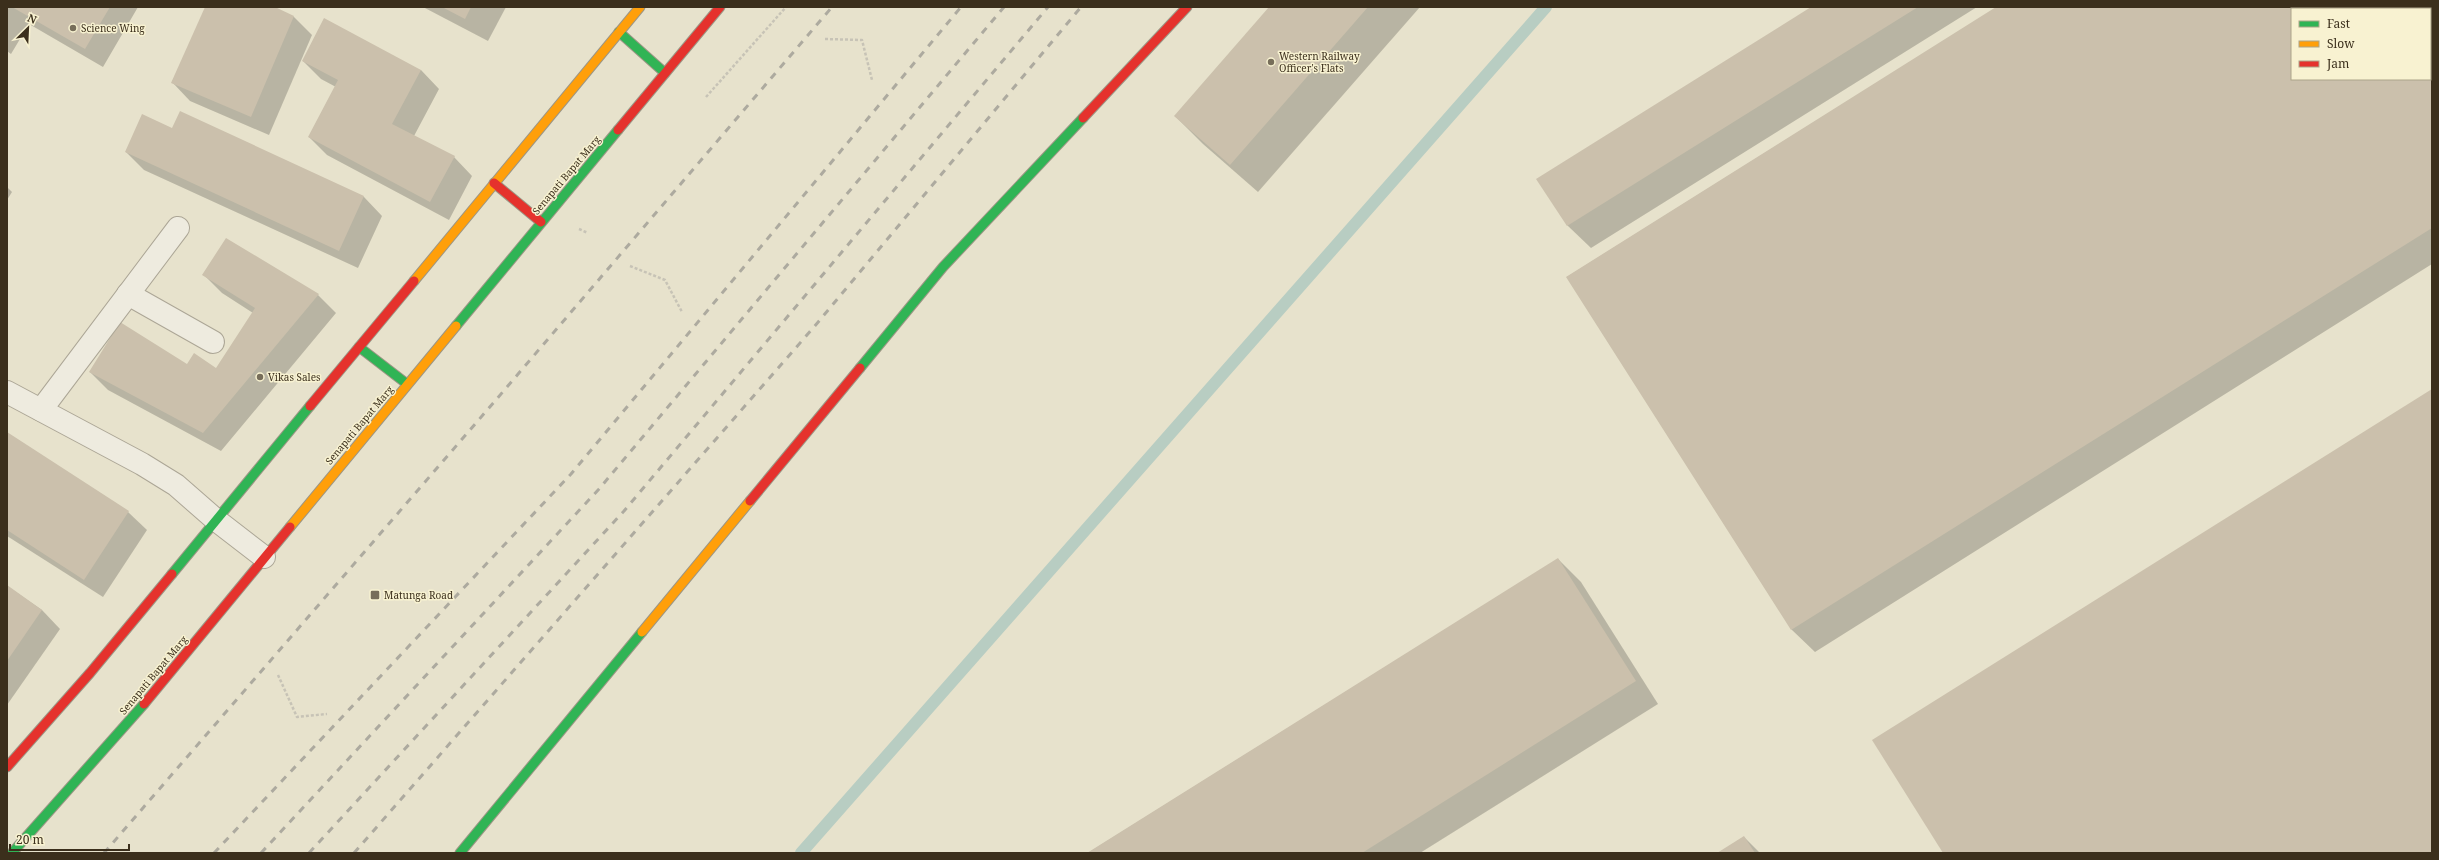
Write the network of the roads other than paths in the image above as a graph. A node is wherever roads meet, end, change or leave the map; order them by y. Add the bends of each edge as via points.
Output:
1 (640, 7) edge
2 (720, 7) edge
3 (1187, 7) edge
4 (619, 32) junction
5 (665, 73) junction
6 (494, 183) junction
7 (541, 222) junction
8 (178, 228) dead end
9 (128, 294) junction
10 (213, 342) dead end
11 (359, 347) junction
12 (408, 384) junction
13 (7, 392) edge
14 (41, 410) junction
15 (216, 520) junction
16 (264, 557) junction
17 (7, 767) edge
18 (12, 853) edge
19 (460, 853) edge

1 - 4 main road
2 - 5 main road, Senapati Bapat Marg
3 - 19 main road via 943,267
4 - 5 main road
4 - 6 main road
5 - 7 main road, Senapati Bapat Marg
6 - 7 main road
6 - 11 main road
7 - 12 main road, Senapati Bapat Marg
8 - 9 street
9 - 10 street
9 - 14 street
11 - 12 main road
11 - 15 main road
12 - 16 main road, Senapati Bapat Marg
13 - 14 street
14 - 15 street via 176,485
15 - 16 street
15 - 17 main road via 90,673
16 - 18 main road, Senapati Bapat Marg via 134,716

